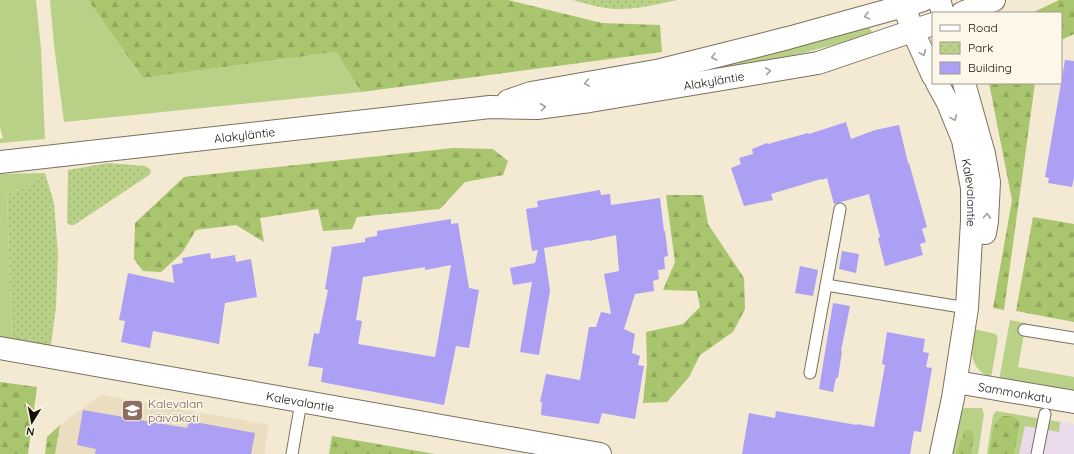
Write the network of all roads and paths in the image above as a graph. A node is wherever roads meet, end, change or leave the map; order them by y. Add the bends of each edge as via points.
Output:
1 (939, 0) edge
2 (994, 0) edge
3 (914, 3) edge
4 (943, 12) edge
5 (964, 12) edge
6 (932, 24) edge
7 (913, 31) junction
8 (932, 74) edge
9 (938, 84) edge
10 (964, 84) edge
11 (490, 107) junction
12 (0, 162) edge
13 (840, 209) dead end
14 (826, 284) junction
15 (967, 308) junction
16 (1024, 330) dead end
17 (1074, 338) edge
18 (0, 348) edge
19 (810, 373) dead end
20 (956, 382) junction
21 (301, 402) junction
22 (1074, 402) edge
23 (1045, 414) dead end
24 (292, 454) edge
25 (600, 454) edge
26 (941, 454) edge
27 (1037, 454) edge

1 - 4 street
2 - 5 street
3 - 7 street
3 -> 11 street, Alakyläntie via 661,70 531,93
6 - 7 street, Alakyläntie
7 -> 8 street
11 -> 7 street, Alakyläntie via 537,108 590,101 818,63
9 -> 15 street, Kalevalantie via 963,140 972,188
15 -> 10 street, Kalevalantie via 981,264 989,182
11 - 12 street, Alakyläntie
13 - 14 lane
14 - 15 lane
14 - 19 lane
15 - 20 street, Kalevalantie
16 - 17 lane
18 - 21 street, Kalevalantie
20 - 22 street, Sammonkatu
20 - 26 street, Kalevalantie
21 - 24 lane
21 - 25 street, Kalevalantie
23 - 27 lane

